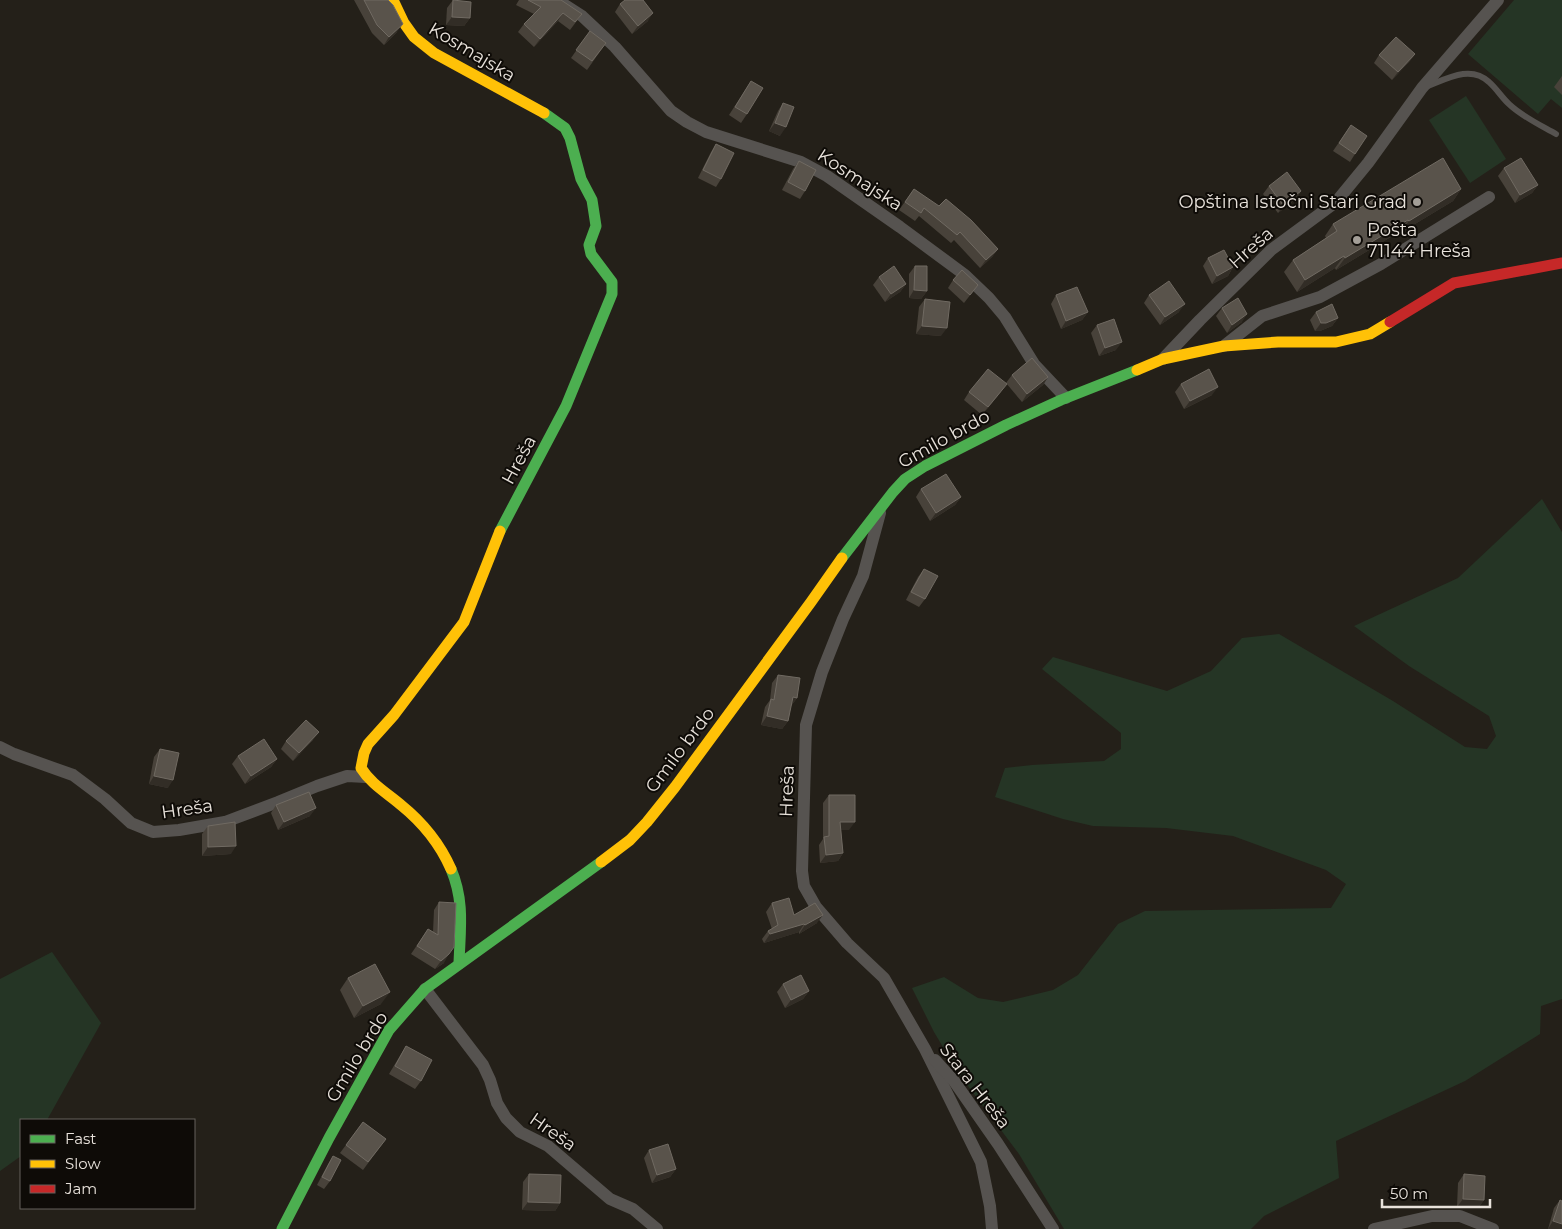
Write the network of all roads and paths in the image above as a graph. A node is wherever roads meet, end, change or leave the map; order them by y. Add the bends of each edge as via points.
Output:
1 (393, 0) edge
2 (556, 0) edge
3 (1498, 0) edge
4 (1422, 88) junction
5 (1556, 134) dead end
6 (570, 138) joint
7 (1489, 197) dead end
8 (1562, 263) edge
9 (1224, 346) junction
10 (1163, 360) junction
11 (1066, 398) junction
12 (882, 507) junction
13 (0, 746) edge
14 (366, 777) junction
15 (459, 964) junction
16 (425, 989) junction
17 (925, 1049) junction
18 (282, 1229) edge
19 (657, 1229) edge
20 (992, 1229) edge
21 (1053, 1229) edge
22 (1374, 1229) edge
23 (1493, 1229) edge

1 - 6 main road, Kosmajska via 414,37 434,54 551,117 565,128
2 - 11 street, Kosmajska via 582,16 615,47 671,111 687,122 706,132 801,162 827,176 965,276 1005,317 1034,364
3 - 4 street, Hreša
4 - 5 lane via 1466,73 1478,74 1526,118
4 - 10 street, Hreša via 1336,202 1271,250
6 - 14 main road, Hreša via 576,165 596,215 591,254 612,282 612,294 548,444 498,534 464,622 368,744 361,768
7 - 9 street via 1382,264 1320,297 1262,316
8 - 9 main road via 1454,283 1370,334 1336,342
9 - 10 main road
10 - 11 main road, Gmilo brdo
11 - 12 main road, Gmilo brdo via 924,466 905,479
12 - 15 main road, Gmilo brdo via 647,822 630,840
12 - 17 street, Hreša via 863,576 822,672 806,725 802,871 804,886 816,908 884,978
13 - 14 street, Hreša via 73,774 131,823 153,832 225,822 347,776
14 - 15 main road via 428,831 444,856 461,905
15 - 16 main road, Gmilo brdo
16 - 18 main road, Gmilo brdo via 389,1030
16 - 19 street, Hreša via 483,1065 506,1118 520,1132 548,1146 610,1199 633,1210
17 - 20 street, Stara Hreša via 981,1162
17 - 21 street, Stara Hreša via 954,1081
22 - 23 street via 1432,1216 1460,1216

